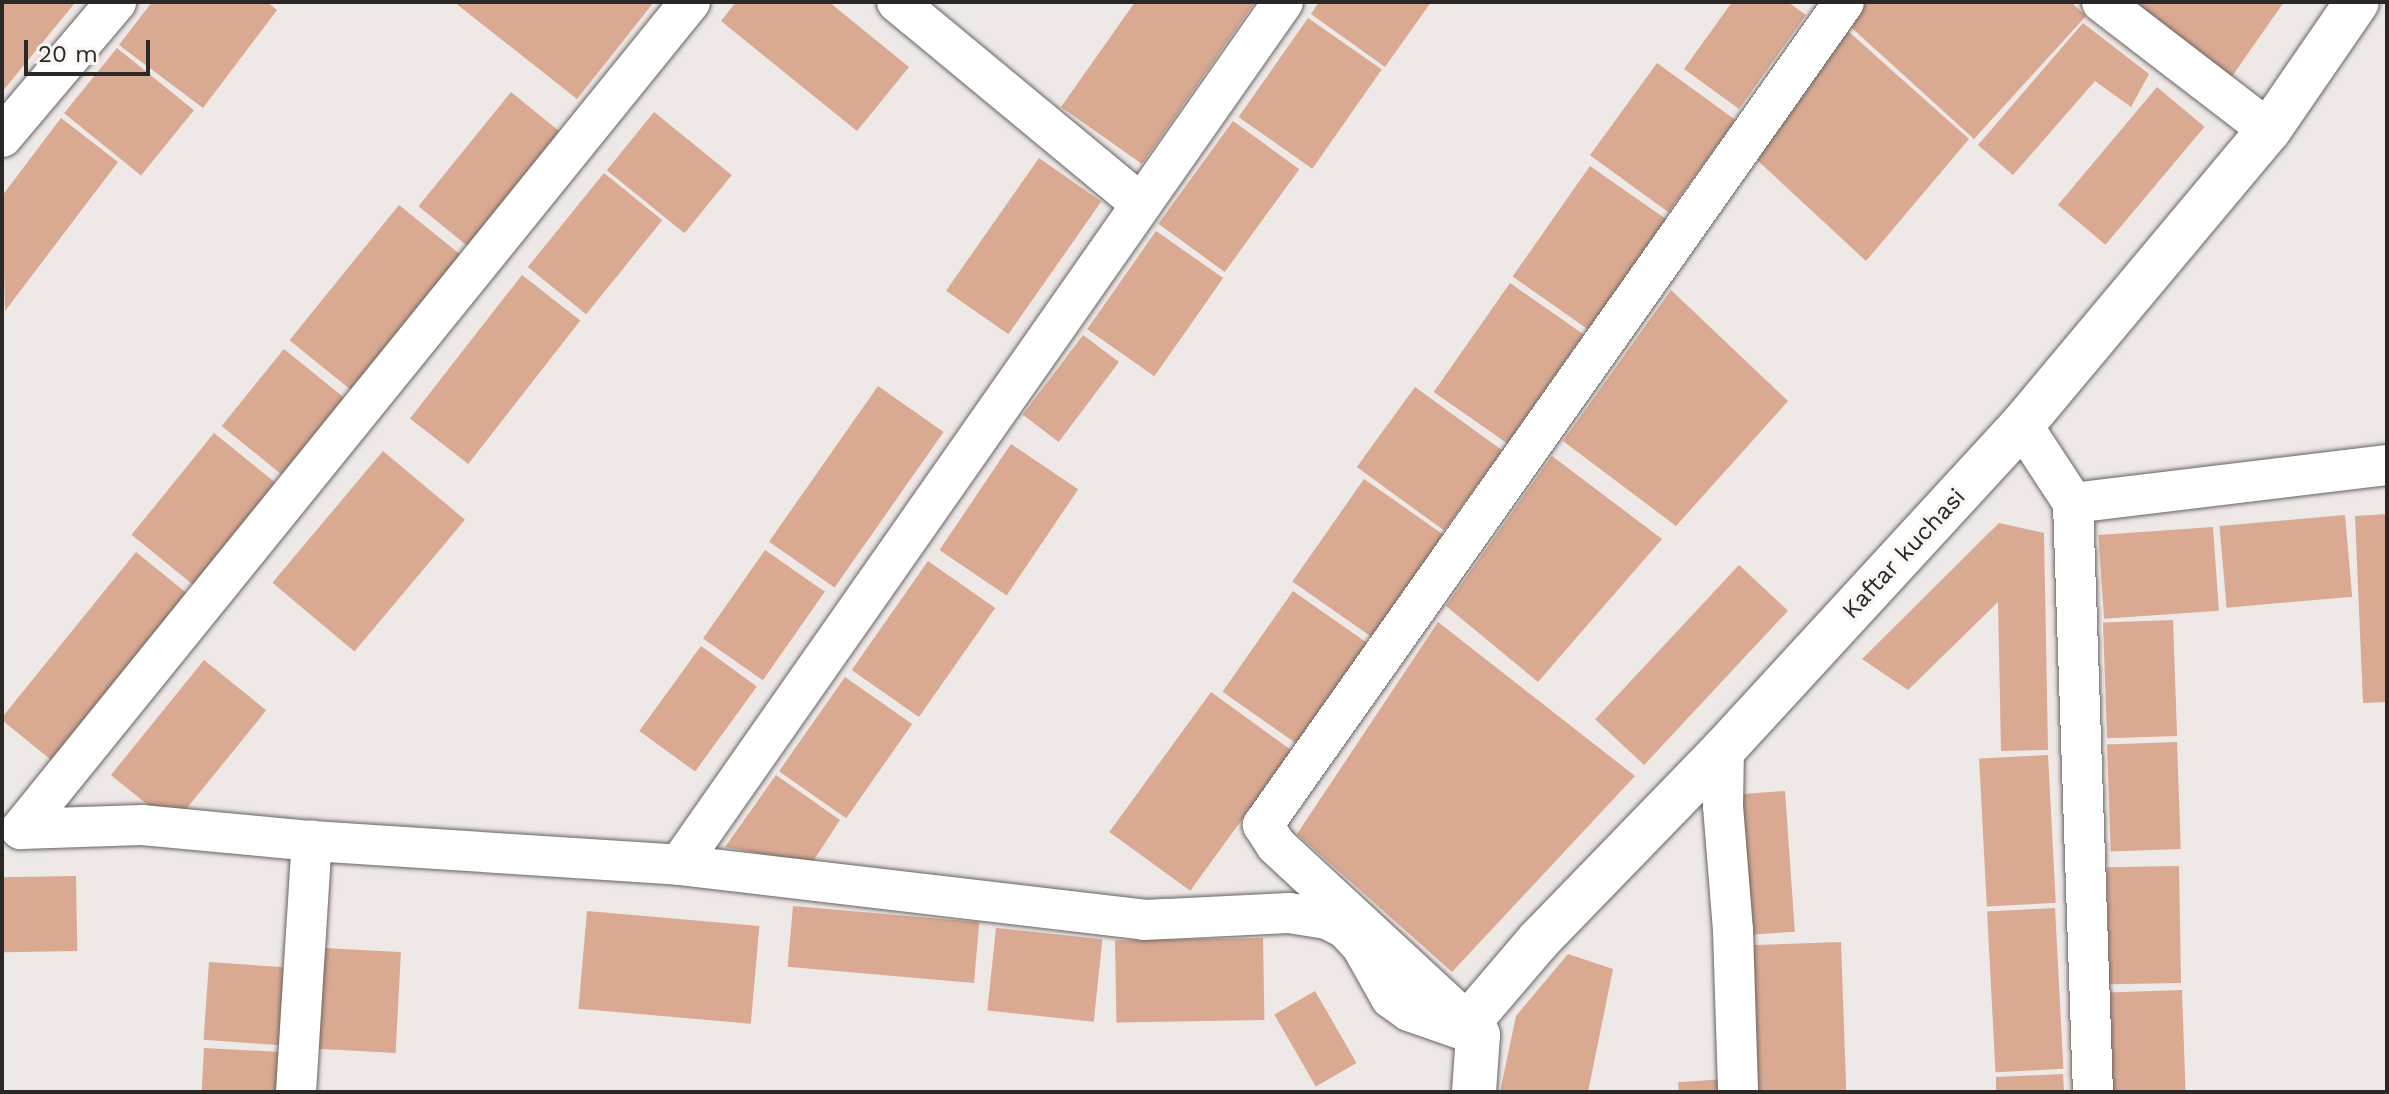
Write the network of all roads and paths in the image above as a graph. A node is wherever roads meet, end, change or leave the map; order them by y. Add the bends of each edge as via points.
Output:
1 (116, 2) edge
2 (690, 2) edge
3 (897, 2) edge
4 (1283, 2) edge
5 (1844, 2) edge
6 (2102, 2) edge
7 (2357, 2) edge
8 (2269, 130) junction
9 (2, 137) edge
10 (1140, 203) junction
11 (2022, 425) junction
12 (2387, 465) edge
13 (2073, 503) junction
14 (1724, 749) junction
15 (12, 830) edge
16 (312, 841) junction
17 (679, 865) junction
18 (1473, 1029) junction
19 (1476, 1090) edge
20 (296, 1092) edge
21 (1738, 1092) edge
22 (2093, 1092) edge

1 - 9 street
2 - 15 street
3 - 10 street
4 - 10 street
5 - 18 street via 1263,825 1276,845
6 - 8 street
7 - 8 street, Kaftar kuchasi
8 - 11 street, Kaftar kuchasi
10 - 17 street
11 - 13 street
11 - 14 street, Kaftar kuchasi
12 - 13 street
13 - 22 street
14 - 18 street, Kaftar kuchasi via 1539,940
14 - 21 street
15 - 16 street via 142,825
16 - 17 street
16 - 20 street
17 - 18 street via 1144,920 1289,913 1327,919 1361,945 1391,998 1409,1011
18 - 19 street

